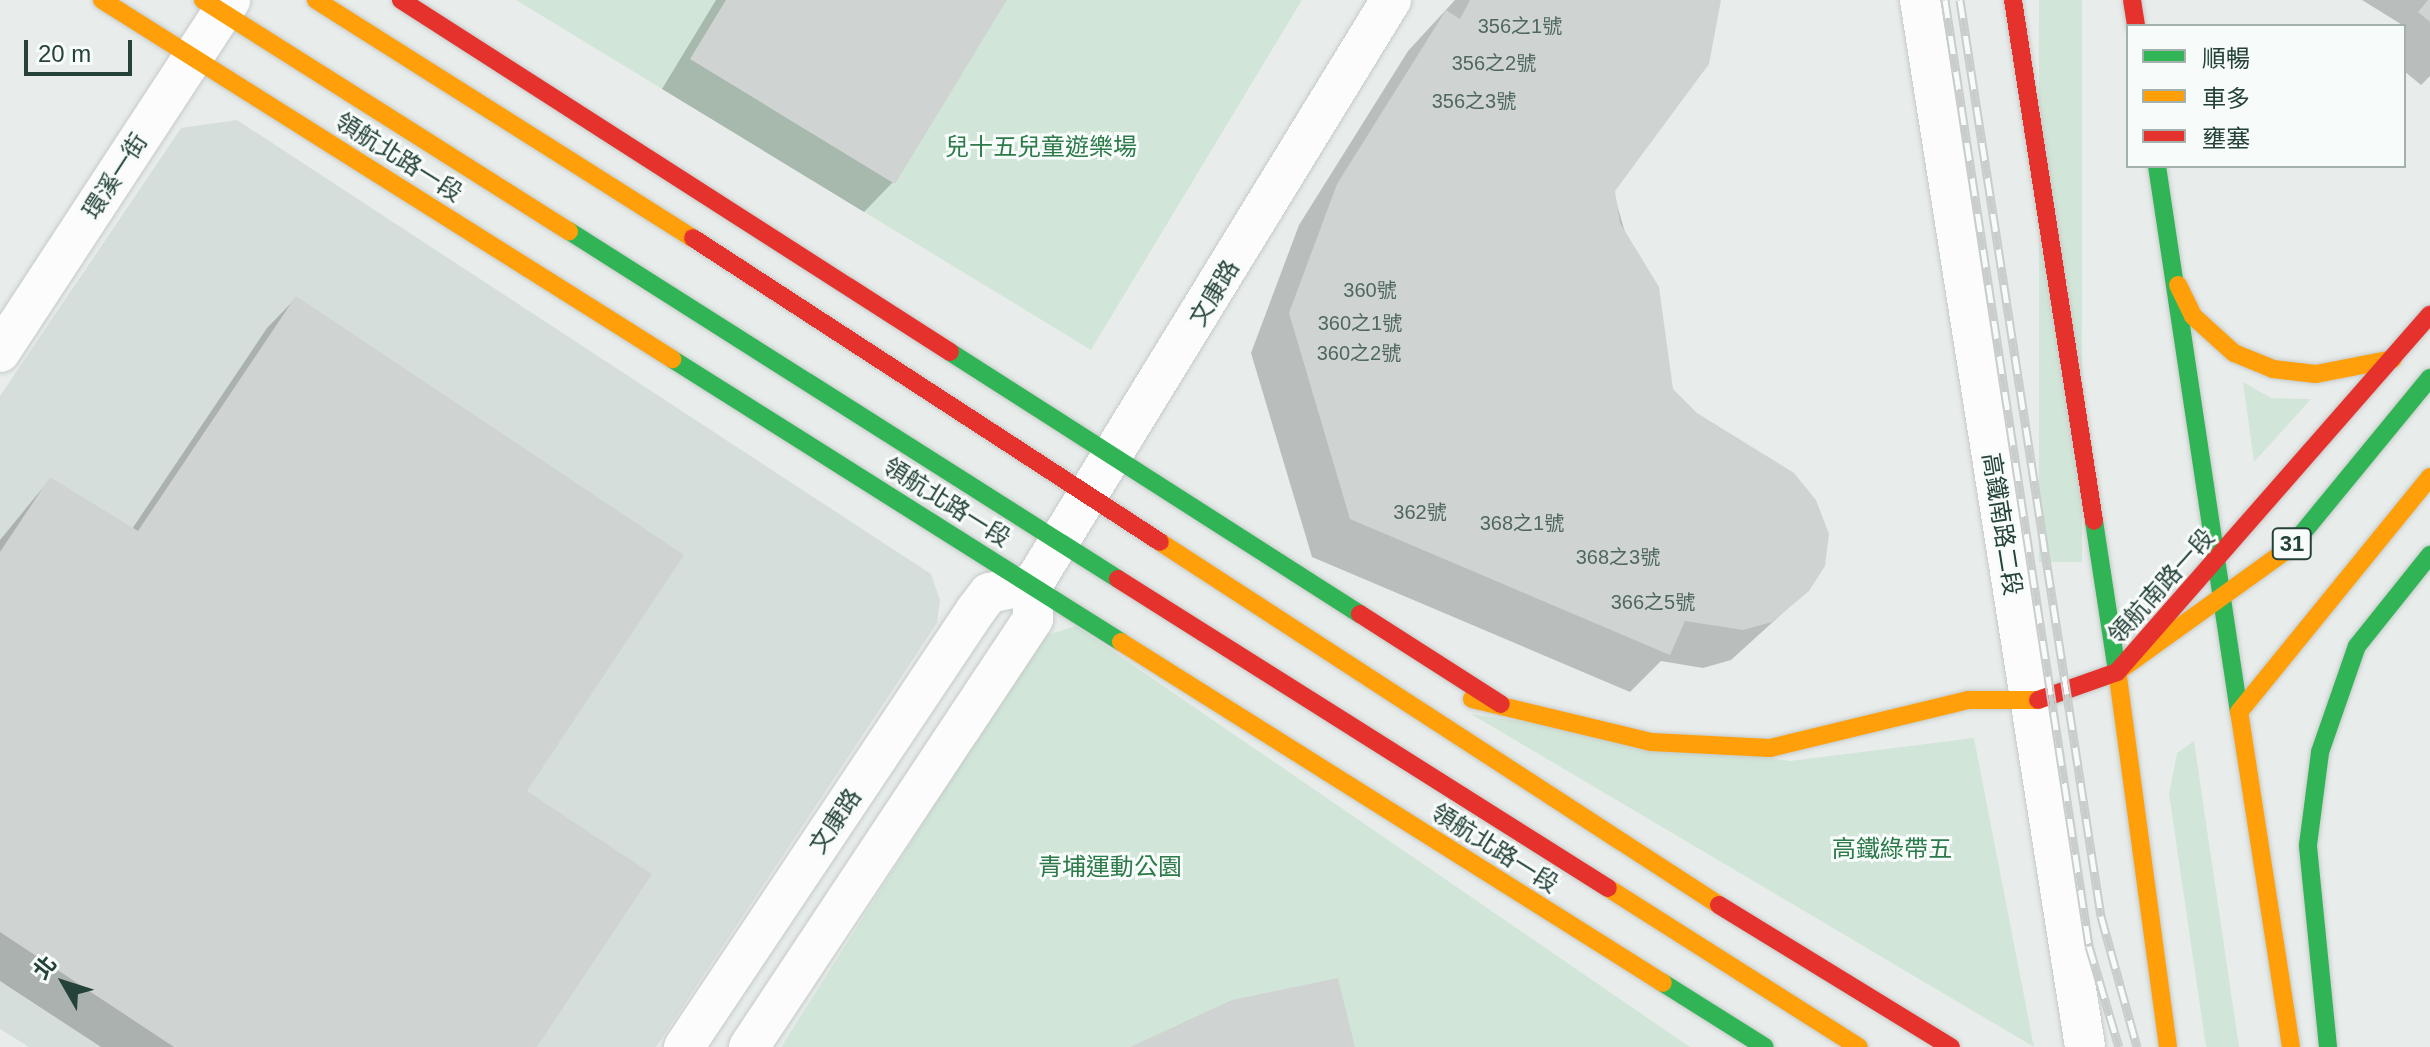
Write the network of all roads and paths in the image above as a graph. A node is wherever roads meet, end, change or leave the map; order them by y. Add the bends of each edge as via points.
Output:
1 (102, 0) edge
2 (316, 0) edge
3 (401, 0) edge
4 (1391, 0) edge
5 (1920, 0) edge
6 (2013, 0) edge
7 (2132, 0) edge
8 (219, 4) edge
9 (2136, 24) edge
10 (193, 56) junction
11 (2157, 168) edge
12 (2173, 275) junction
13 (2430, 315) edge
14 (0, 352) edge
15 (2393, 359) junction
16 (2430, 378) edge
17 (1116, 455) junction
18 (2430, 477) edge
19 (1087, 496) junction
20 (2430, 514) edge
21 (1058, 543) junction
22 (2430, 555) edge
23 (2216, 556) junction
24 (1277, 557) junction
25 (2353, 571) junction
26 (1033, 584) junction
27 (2222, 599) junction
28 (2117, 672) junction
29 (1403, 703) junction
30 (2030, 703) junction
31 (1501, 704) junction
32 (2239, 712) junction
33 (684, 1047) edge
34 (749, 1047) edge
35 (1765, 1047) edge
36 (1859, 1047) edge
37 (1951, 1047) edge
38 (2085, 1047) edge
39 (2168, 1047) edge
40 (2291, 1047) edge
41 (2328, 1047) edge

1 - 10 street, 領航北路一段
2 - 19 street
3 - 17 street
4 - 17 street, 文康路
5 - 30 street, 高鐵南路二段
6 - 28 street
7 - 9 street
8 - 10 street, 環溪一街
8 - 21 street, 領航北路一段
10 - 14 street, 環溪一街
10 - 26 street, 領航北路一段
11 - 12 street
12 - 15 street via 2193,316 2234,353 2273,369 2316,374
12 - 23 street
13 - 15 street, 領航南路一段 / 31
15 - 23 street, 領航南路一段 / 31 via 2253,524
16 - 27 street, 領航南路一段 / 31 via 2288,550
17 - 19 street, 文康路
17 - 24 street
18 - 25 street
19 - 21 street, 文康路
19 - 29 street
20 - 25 street
21 - 26 street, 文康路
21 - 36 street, 領航北路一段
22 - 41 street via 2357,646 2320,752 2308,845
23 - 27 street
23 - 28 street, 領航南路一段 / 31
24 - 29 street
24 - 31 street
25 - 32 street
26 - 33 street, 文康路 via 989,593 976,610
26 - 34 street, 文康路 via 1033,619
26 - 35 street, 領航北路一段
27 - 28 street, 領航南路一段 / 31
27 - 32 street
28 - 30 street
28 - 39 street
29 - 31 street via 1464,697
29 - 37 street
30 - 31 street via 1969,700 1770,748 1651,742
30 - 38 street, 高鐵南路二段
32 - 40 street

